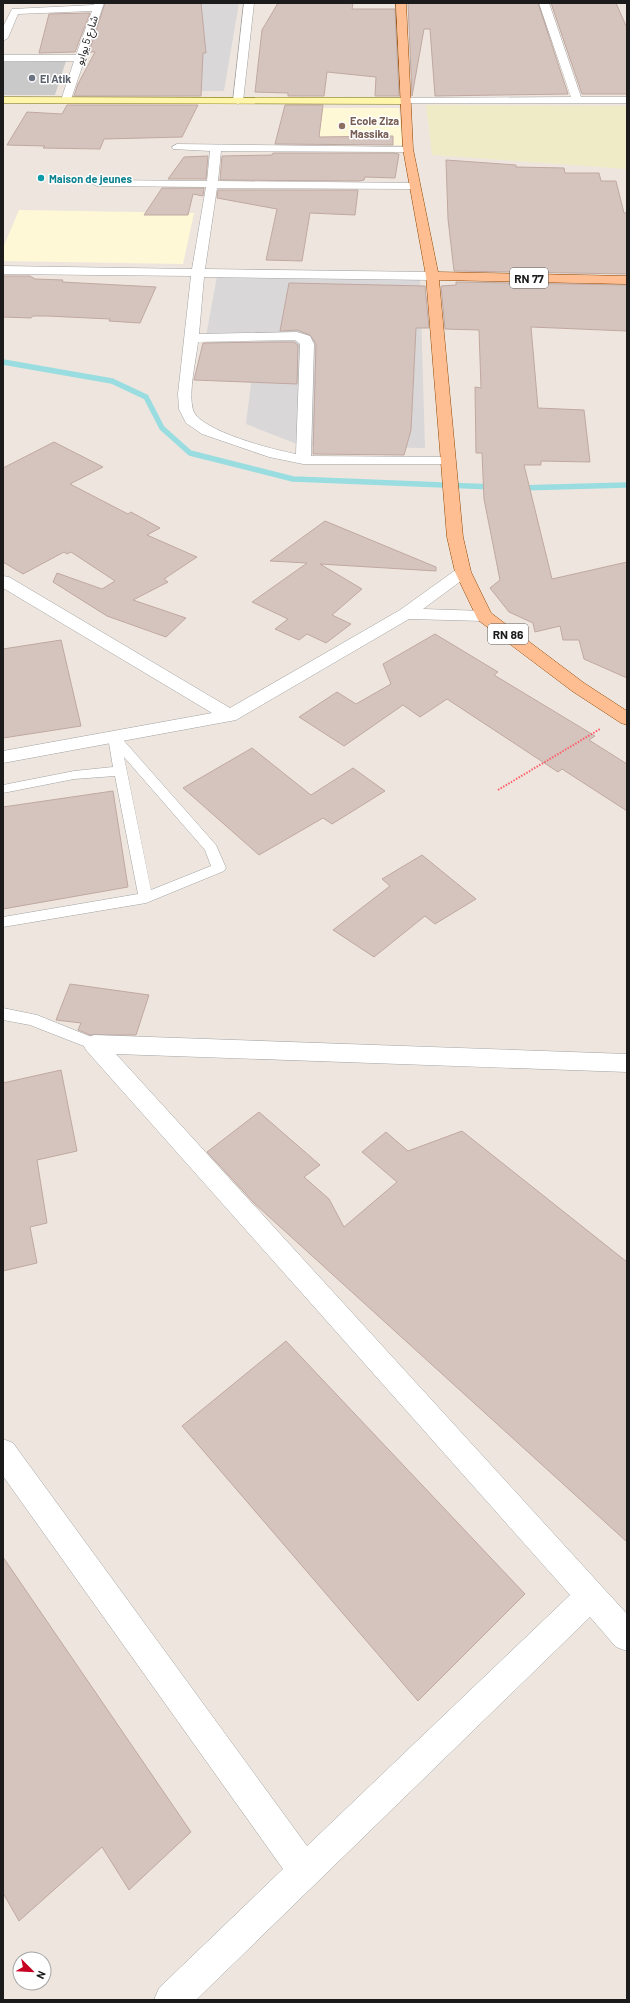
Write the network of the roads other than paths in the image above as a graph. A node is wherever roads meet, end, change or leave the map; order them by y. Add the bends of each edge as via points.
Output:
1 (249, 3) edge
2 (401, 3) edge
3 (544, 3) edge
4 (98, 6) edge
5 (3, 38) edge
6 (3, 58) edge
7 (80, 58) junction
8 (3, 100) edge
9 (66, 100) junction
10 (577, 100) junction
11 (627, 100) edge
12 (238, 101) junction
13 (406, 101) junction
14 (177, 147) dead end
15 (216, 147) junction
16 (408, 149) junction
17 (97, 182) dead end
18 (212, 184) junction
19 (414, 186) junction
20 (3, 270) edge
21 (198, 272) junction
22 (432, 276) junction
23 (627, 280) edge
24 (192, 338) junction
25 (303, 460) junction
26 (448, 461) junction
27 (463, 572) junction
28 (3, 581) edge
29 (406, 614) junction
30 (484, 616) junction
31 (230, 716) junction
32 (625, 717) edge
33 (114, 737) junction
34 (3, 757) edge
35 (120, 771) junction
36 (3, 789) edge
37 (146, 898) junction
38 (3, 922) edge
39 (3, 1014) edge
40 (94, 1044) junction
41 (627, 1062) edge
42 (3, 1453) edge
43 (591, 1596) junction
44 (627, 1636) edge
45 (305, 1871) junction
46 (171, 2000) edge

1 - 12 street
2 - 13 main road, RN 86
3 - 10 street
4 - 5 street via 14,11
4 - 7 street, شارع 5 يوايو
6 - 7 street
7 - 9 street, شارع 5 يوايو
8 - 9 main road
9 - 12 main road
10 - 11 street
10 - 13 street
12 - 13 main road
13 - 16 main road, RN 86
14 - 15 street
15 - 16 street
15 - 18 street
16 - 19 main road, RN 86
17 - 18 street
18 - 19 street
18 - 21 street
19 - 22 main road, RN 86
20 - 21 street
21 - 22 street
21 - 24 street
22 - 23 main road, RN 77
22 - 26 main road, RN 86
24 - 25 street via 185,394 186,409 191,420 207,431 274,454
24 - 25 street via 297,336 305,339 307,344
25 - 26 street
26 - 27 main road, RN 86 via 455,537
27 - 29 street
27 - 30 main road, RN 86
28 - 31 street
29 - 30 street
29 - 31 street
30 - 32 main road, RN 86 via 578,687
31 - 33 street
33 - 34 street
33 - 35 lane
33 - 37 lane via 212,848 219,868
35 - 36 lane via 74,775
35 - 37 lane
37 - 38 lane
39 - 40 lane via 32,1019
40 - 41 street
40 - 43 street
42 - 45 street
43 - 44 street
43 - 45 street
45 - 46 street

